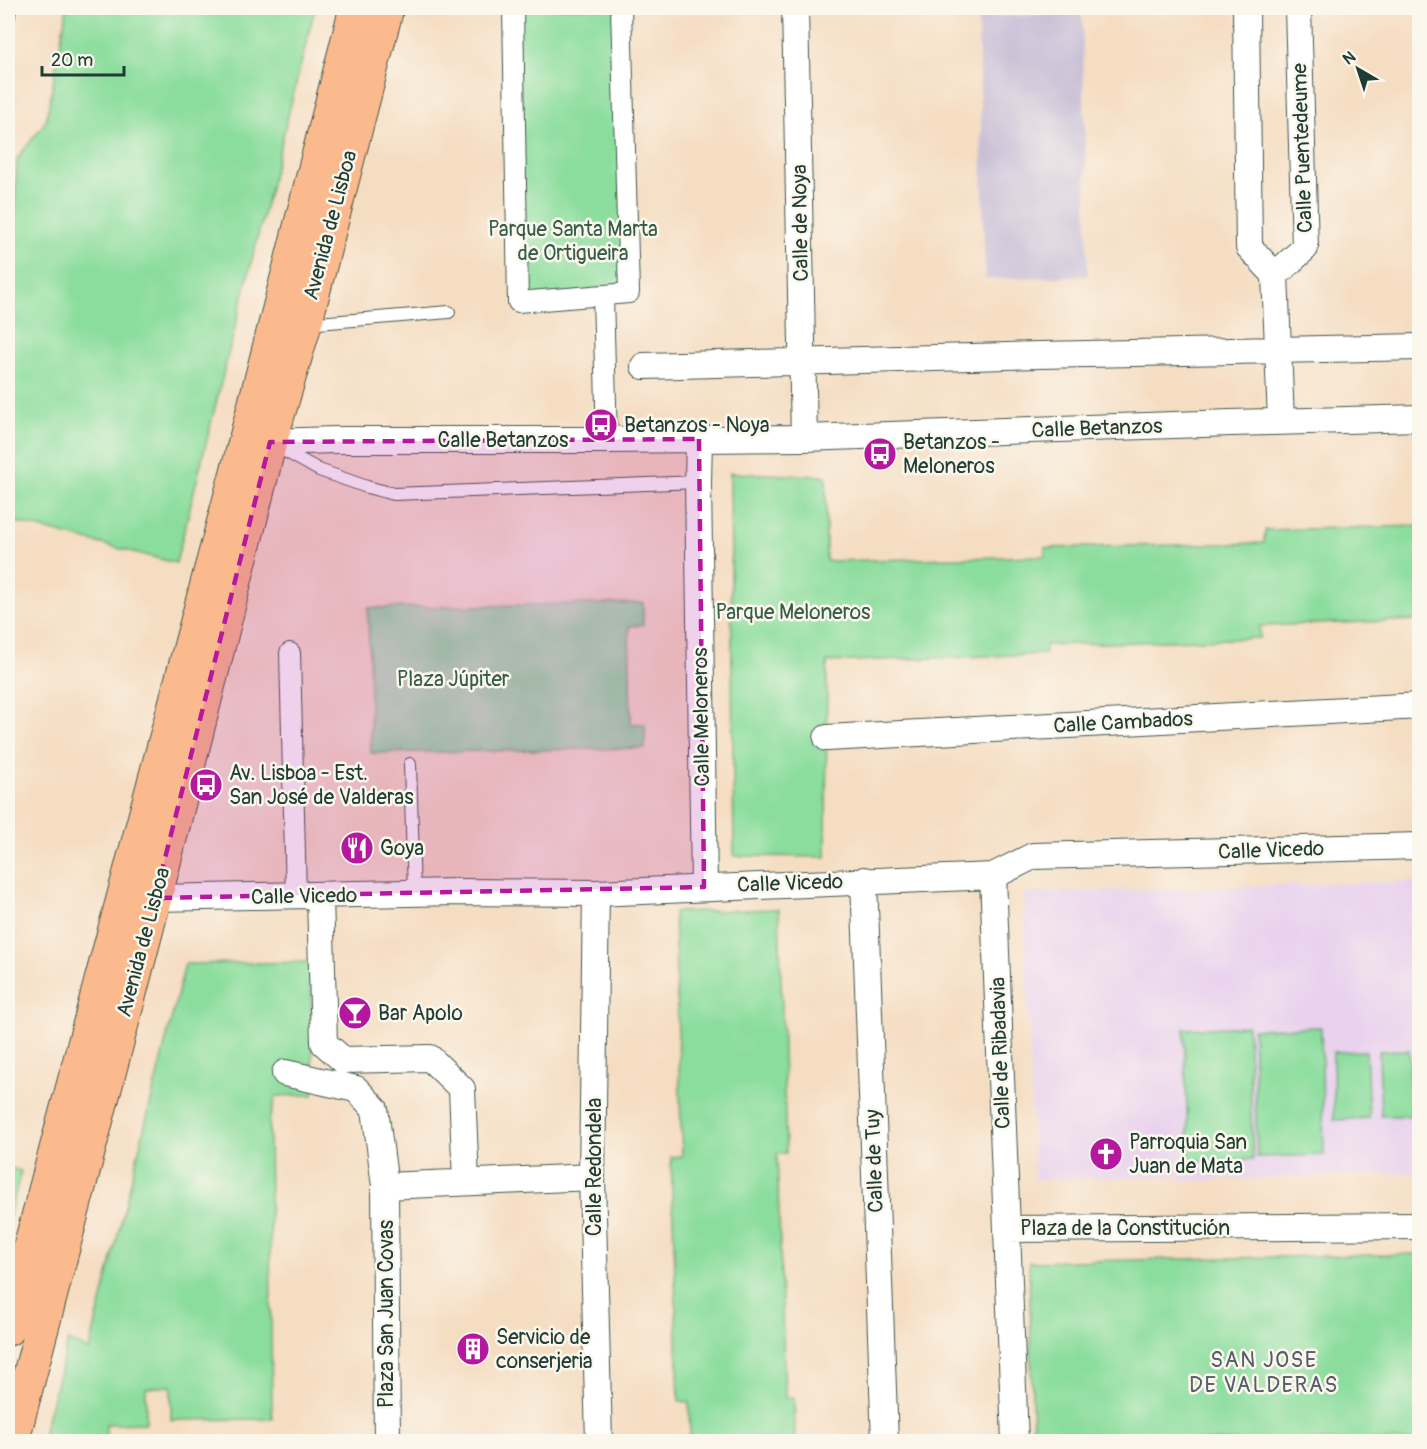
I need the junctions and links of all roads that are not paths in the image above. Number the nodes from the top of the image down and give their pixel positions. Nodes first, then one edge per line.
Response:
1 (356, 8) edge
2 (387, 8) edge
3 (513, 8) edge
4 (621, 8) edge
5 (795, 8) edge
6 (1246, 8) edge
7 (1298, 8) edge
8 (1275, 275) junction
9 (603, 296) junction
10 (450, 312) dead end
11 (305, 324) junction
12 (1419, 347) edge
13 (1277, 349) junction
14 (803, 361) junction
15 (644, 366) dead end
16 (1419, 418) edge
17 (1281, 421) junction
18 (804, 438) junction
19 (699, 439) junction
20 (258, 440) junction
21 (607, 440) junction
22 (698, 482) junction
23 (290, 653) dead end
24 (1419, 706) edge
25 (827, 738) dead end
26 (410, 764) dead end
27 (1419, 846) edge
28 (993, 876) junction
29 (864, 880) junction
30 (704, 887) junction
31 (596, 892) junction
32 (414, 894) junction
33 (308, 895) junction
34 (155, 898) junction
35 (285, 1073) dead end
36 (592, 1177) junction
37 (466, 1182) junction
38 (385, 1186) junction
39 (1419, 1226) edge
40 (1007, 1229) junction
41 (8, 1329) edge
42 (12, 1442) edge
43 (387, 1442) edge
44 (599, 1442) edge
45 (885, 1442) edge
46 (1015, 1442) edge

1 - 20 main road, Avenida de Lisboa
2 - 11 main road, Avenida de Lisboa
3 - 9 street
4 - 9 street
5 - 14 street, Calle de Noya
6 - 8 street
7 - 8 street, Calle Puentedeume
8 - 13 street
9 - 21 street
10 - 11 lane
11 - 20 main road, Avenida de Lisboa
12 - 13 street
13 - 14 street
13 - 17 street
14 - 15 street
14 - 18 street, Calle de Noya
16 - 17 street, Calle Betanzos
17 - 18 street, Calle Betanzos
18 - 19 street, Calle Betanzos
19 - 21 street, Calle Betanzos
19 - 22 street, Calle Meloneros
20 - 21 street, Calle Betanzos
20 - 22 lane
20 - 34 main road, Avenida de Lisboa
20 - 41 main road, Avenida de Lisboa
22 - 30 street, Calle Meloneros
23 - 33 street
24 - 25 street, Calle Cambados
26 - 32 lane
27 - 28 street, Calle Vicedo
28 - 29 street, Calle Vicedo
28 - 40 street, Calle de Ribadavia
29 - 30 street, Calle Vicedo
29 - 45 street, Calle de Tuy
30 - 31 street, Calle Vicedo
31 - 32 street, Calle Vicedo
31 - 36 street, Calle Redondela
32 - 33 street, Calle Vicedo
33 - 34 street, Calle Vicedo
33 - 37 street
34 - 42 main road, Avenida de Lisboa
35 - 38 street, Plaza San Juan Covas
36 - 37 street
36 - 44 street, Calle Redondela
37 - 38 street
38 - 43 street, Plaza San Juan Covas
39 - 40 street, Plaza de la Constitución
40 - 46 street, Plaza de la Constitución

